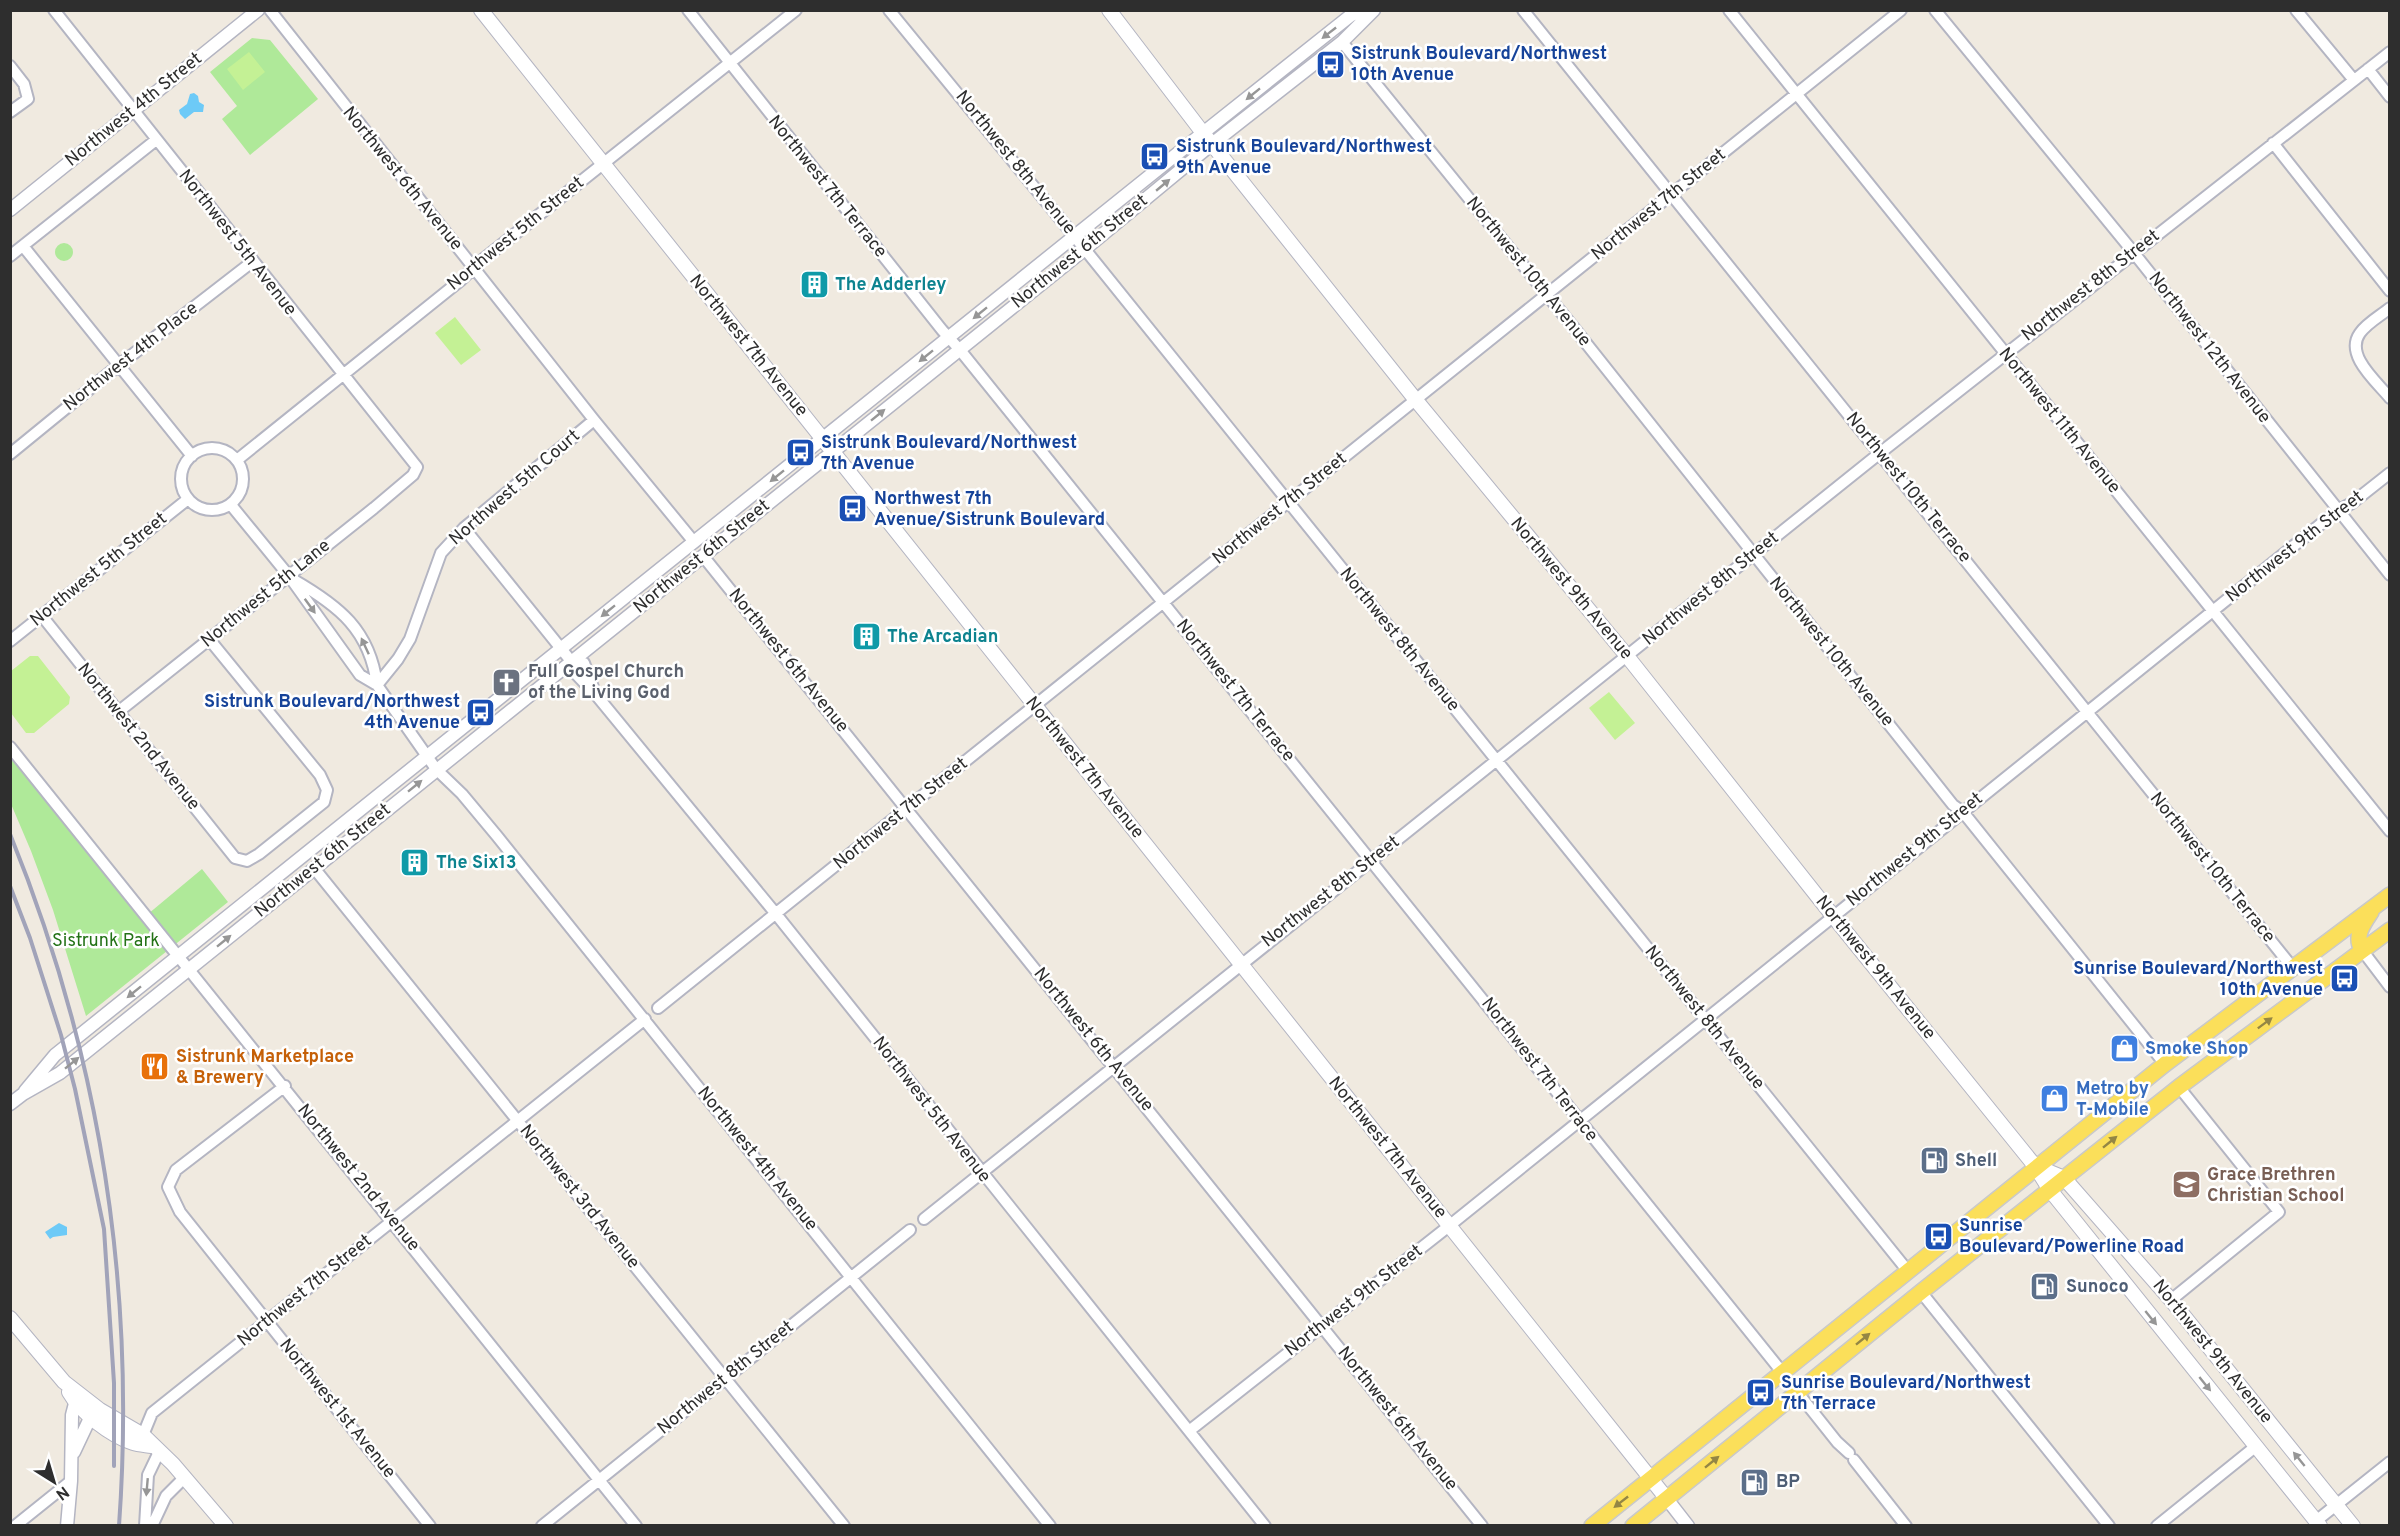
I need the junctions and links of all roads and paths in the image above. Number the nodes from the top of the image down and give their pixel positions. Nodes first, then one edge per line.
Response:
1 (54, 10) edge
2 (258, 10) edge
3 (270, 10) edge
4 (481, 10) edge
5 (688, 10) edge
6 (796, 10) edge
7 (889, 10) edge
8 (1109, 10) edge
9 (1374, 10) edge
10 (1523, 10) edge
11 (1729, 10) edge
12 (1901, 10) edge
13 (1935, 10) edge
14 (2296, 10) edge
15 (1352, 12) edge
16 (1342, 42) junction
17 (2390, 52) edge
18 (729, 64) junction
19 (10, 66) edge
20 (2368, 69) junction
21 (2353, 79) junction
22 (1797, 94) junction
23 (2390, 97) edge
24 (133, 111) junction
25 (10, 112) edge
26 (1207, 139) junction
27 (156, 140) junction
28 (2273, 143) junction
29 (602, 163) junction
30 (1671, 195) junction
31 (10, 210) edge
32 (1075, 237) junction
33 (22, 246) junction
34 (1085, 249) junction
35 (2134, 253) junction
36 (10, 256) edge
37 (252, 262) junction
38 (473, 267) junction
39 (2390, 291) edge
40 (1547, 295) junction
41 (2390, 308) edge
42 (948, 338) junction
43 (960, 350) junction
44 (2005, 354) junction
45 (118, 365) junction
46 (342, 376) junction
47 (2390, 398) edge
48 (1415, 399) junction
49 (594, 420) junction
50 (822, 439) junction
51 (832, 452) junction
52 (1880, 453) junction
53 (10, 454) edge
54 (192, 456) junction
55 (237, 460) junction
56 (2390, 472) edge
57 (413, 475) joint
58 (188, 499) junction
59 (1289, 503) junction
60 (231, 505) junction
61 (2337, 511) junction
62 (464, 528) junction
63 (694, 542) junction
64 (1754, 555) junction
65 (703, 556) junction
66 (2390, 575) edge
67 (289, 576) junction
68 (1164, 602) junction
69 (2211, 612) junction
70 (42, 616) junction
71 (11, 639) edge
72 (209, 639) junction
73 (561, 649) junction
74 (1627, 656) junction
75 (571, 661) junction
76 (377, 685) junction
77 (1035, 706) junction
78 (118, 711) junction
79 (2088, 712) junction
80 (10, 747) edge
81 (428, 757) junction
82 (450, 758) junction
83 (1496, 761) junction
84 (436, 769) junction
85 (462, 794) junction
86 (908, 809) junction
87 (1963, 812) junction
88 (2390, 831) edge
89 (1372, 859) junction
90 (314, 868) junction
91 (2390, 895) edge
92 (2374, 906) junction
93 (776, 914) junction
94 (1833, 916) junction
95 (2390, 930) edge
96 (2362, 950) junction
97 (180, 956) junction
98 (1240, 964) junction
99 (190, 968) junction
100 (2292, 968) junction
101 (2390, 987) edge
102 (658, 1008) dead end
103 (645, 1019) junction
104 (1704, 1019) junction
105 (2165, 1064) junction
106 (1113, 1066) junction
107 (285, 1086) junction
108 (2179, 1087) junction
109 (23, 1094) junction
110 (10, 1104) edge
111 (517, 1120) junction
112 (1579, 1120) junction
113 (2036, 1166) junction
114 (981, 1173) junction
115 (2064, 1178) junction
116 (2050, 1190) junction
117 (924, 1219) dead end
118 (393, 1221) junction
119 (1449, 1226) junction
120 (910, 1230) dead end
121 (1907, 1270) junction
122 (852, 1277) junction
123 (1921, 1292) junction
124 (2171, 1300) junction
125 (10, 1318) edge
126 (267, 1322) junction
127 (1322, 1326) junction
128 (1782, 1372) junction
129 (726, 1378) junction
130 (1798, 1393) junction
131 (76, 1398) junction
132 (91, 1416) junction
133 (1189, 1431) junction
134 (143, 1435) junction
135 (2255, 1446) junction
136 (156, 1449) junction
137 (71, 1459) junction
138 (2390, 1462) edge
139 (185, 1477) junction
140 (599, 1479) junction
141 (1651, 1479) junction
142 (71, 1481) junction
143 (1667, 1499) junction
144 (2336, 1504) junction
145 (2318, 1523) edge
146 (15, 1526) edge
147 (67, 1526) edge
148 (145, 1526) edge
149 (152, 1526) edge
150 (226, 1526) edge
151 (430, 1526) edge
152 (542, 1526) edge
153 (636, 1526) edge
154 (844, 1526) edge
155 (1050, 1526) edge
156 (1265, 1526) edge
157 (1482, 1526) edge
158 (1592, 1526) edge
159 (1633, 1526) edge
160 (1688, 1526) edge
161 (1906, 1526) edge
162 (2109, 1526) edge
163 (2157, 1526) edge
164 (2353, 1526) edge

1 - 24 street, Northwest 5th Avenue
2 - 24 street, Northwest 4th Street
3 - 38 street, Northwest 6th Avenue
4 - 29 main road, Northwest 7th Avenue
5 - 18 street, Northwest 7th Terrace
6 - 18 street, Northwest 5th Street
7 - 32 street, Northwest 8th Avenue
8 - 26 main road, Northwest 9th Avenue
9 - 16 street, Northwest 6th Street
10 - 30 street, Northwest 10th Terrace
11 - 22 street, Northwest 11th Avenue
12 - 22 street, Northwest 7th Street
13 - 35 street, Northwest 12th Avenue
14 - 21 street
15 -> 26 street, Northwest 6th Street
16 - 26 street, Northwest 6th Street
16 - 40 street, Northwest 10th Avenue
17 - 20 street, Northwest 8th Street
18 - 29 street, Northwest 5th Street
18 - 42 street, Northwest 7th Terrace
19 - 25 street
20 - 21 street, Northwest 8th Street
20 - 23 street
21 - 28 street, Northwest 8th Street
22 - 30 street, Northwest 7th Street
22 - 44 street, Northwest 11th Avenue
24 - 27 street, Northwest 5th Avenue
24 - 31 street, Northwest 4th Street
26 - 32 street, Northwest 6th Street
34 -> 26 street, Northwest 6th Street
26 - 48 main road, Northwest 9th Avenue
27 - 33 street
27 - 37 street, Northwest 5th Avenue
28 - 35 street, Northwest 8th Street
28 - 39 street
29 - 38 street, Northwest 5th Street
29 - 50 main road, Northwest 7th Avenue
30 - 40 street, Northwest 7th Street
30 - 52 street, Northwest 10th Terrace
32 - 34 street, Northwest 8th Avenue
32 -> 42 street, Northwest 6th Street
33 - 36 street
33 - 45 street
34 - 43 street, Northwest 6th Street
34 - 59 street, Northwest 8th Avenue
35 - 44 street, Northwest 8th Street
35 - 61 street, Northwest 12th Avenue
37 - 45 street, Northwest 4th Place
37 - 46 street, Northwest 5th Avenue
38 - 46 street, Northwest 5th Street
38 - 49 street, Northwest 6th Avenue
40 - 48 street, Northwest 7th Street
40 - 64 street, Northwest 10th Avenue
41 - 47 street
42 - 43 street, Northwest 7th Terrace
42 -> 50 street, Northwest 6th Street
51 -> 43 street, Northwest 6th Street
43 - 68 street, Northwest 7th Terrace
44 - 52 street, Northwest 8th Street
44 - 69 street, Northwest 11th Avenue
45 - 53 street, Northwest 4th Place
45 - 54 street
46 - 55 street, Northwest 5th Street
46 - 57 street, Northwest 5th Avenue
48 - 59 street, Northwest 7th Street
48 - 74 main road, Northwest 9th Avenue
49 - 62 street, Northwest 5th Court
49 - 63 street, Northwest 6th Avenue
50 - 51 main road, Northwest 7th Avenue
50 -> 63 street, Northwest 6th Street
51 - 65 street, Northwest 6th Street
51 - 77 main road, Northwest 7th Avenue
52 - 64 street, Northwest 8th Street
52 - 79 street, Northwest 10th Terrace
54 - 55 street
54 - 58 street
55 - 60 street
56 - 61 street, Northwest 9th Street
57 - 67 street, Northwest 5th Lane
58 - 60 street
58 - 70 street, Northwest 5th Street
59 - 68 street, Northwest 7th Street
59 - 83 street, Northwest 8th Avenue
60 - 67 street, Northwest 4th Avenue
61 - 66 street, Northwest 12th Avenue
61 - 69 street, Northwest 9th Street
62 - 73 street, Northwest 5th Avenue
62 - 76 street, Northwest 5th Court
63 -> 73 street, Northwest 6th Street
64 - 74 street, Northwest 8th Street
64 - 87 street, Northwest 10th Avenue
65 - 75 street, Northwest 6th Street
65 - 86 street, Northwest 6th Avenue
67 - 72 street, Northwest 5th Lane
67 -> 76 street, Northwest 4th Avenue
76 -> 67 street, Northwest 4th Avenue
68 - 77 street, Northwest 7th Street
68 - 89 street, Northwest 7th Terrace
69 - 79 street, Northwest 9th Street
69 - 88 street, Northwest 11th Avenue
70 - 71 street, Northwest 5th Street
70 - 78 street, Northwest 2nd Avenue
72 - 78 street, Northwest 5th Lane
72 - 78 street, Northwest 2nd Avenue
73 - 75 street, Northwest 5th Avenue
73 - 81 street, Northwest 6th Street
74 - 83 street, Northwest 8th Street
74 - 94 main road, Northwest 9th Avenue
75 - 82 street, Northwest 6th Street
75 - 93 street, Northwest 5th Avenue
76 - 81 street, Northwest 4th Avenue
77 - 86 street, Northwest 7th Street
77 - 98 main road, Northwest 7th Avenue
79 - 87 street, Northwest 9th Street
79 - 100 street, Northwest 10th Terrace
80 - 97 street, Northwest 2nd Avenue
81 - 84 street, Northwest 4th Avenue
81 - 97 street, Northwest 6th Street
82 - 84 street, Northwest 6th Street
82 - 85 street, Northwest 4th Avenue
83 - 89 street, Northwest 8th Street
83 - 104 street, Northwest 8th Avenue
84 - 85 street, Northwest 4th Avenue
90 -> 84 street, Northwest 6th Street
85 - 103 street, Northwest 4th Avenue
86 - 93 street, Northwest 7th Street
86 - 106 street, Northwest 6th Avenue
87 - 94 street, Northwest 9th Street
87 - 105 street, Northwest 10th Avenue
89 - 98 street, Northwest 8th Street
89 - 112 street, Northwest 7th Terrace
99 -> 90 street, Northwest 6th Street
90 - 111 street, Northwest 3rd Avenue
91 - 92 main road
92 - 96 main road
92 - 100 main road
93 - 102 street, Northwest 7th Street
93 - 114 street, Northwest 5th Avenue
94 - 104 street, Northwest 9th Street
94 - 113 main road, Northwest 9th Avenue
95 - 96 main road
96 - 101 street
108 -> 96 main road
97 - 99 street, Northwest 2nd Avenue
97 -> 109 street, Northwest 6th Street
98 - 106 street, Northwest 8th Street
98 - 119 main road, Northwest 7th Avenue
99 - 107 street, Northwest 2nd Avenue
109 -> 99 street, Northwest 6th Street
100 - 105 main road
103 - 111 street, Northwest 7th Street
103 - 122 street, Northwest 4th Avenue
104 - 112 street, Northwest 9th Street
104 - 121 street, Northwest 8th Avenue
105 - 113 main road
106 - 114 street, Northwest 8th Street
106 - 127 street, Northwest 6th Avenue
107 - 118 street, Northwest 2nd Avenue
107 - 126 street, Northwest 1st Avenue
115 -> 108 main road
108 - 124 street
109 - 110 street, Northwest 6th Street
111 - 118 street, Northwest 7th Street
111 - 129 street, Northwest 3rd Avenue
112 - 119 street, Northwest 9th Street
112 - 128 street, Northwest 7th Terrace
113 - 115 main road, Northwest 9th Avenue
113 - 116 main road, Northwest 9th Avenue
113 - 121 main road
114 - 117 street, Northwest 8th Street
114 - 133 street, Northwest 5th Avenue
115 - 116 main road
115 - 124 main road, Northwest 9th Avenue
116 - 123 main road
116 -> 135 main road, Northwest 9th Avenue
118 - 126 street, Northwest 7th Street
118 - 140 street, Northwest 2nd Avenue
119 - 127 street, Northwest 9th Street
119 - 141 main road, Northwest 7th Avenue
120 - 122 street, Northwest 8th Street
121 - 128 main road
122 - 129 street, Northwest 8th Street
122 - 155 street, Northwest 4th Avenue
130 -> 123 main road
123 - 162 street
144 -> 124 main road, Northwest 9th Avenue
125 - 131 main road
126 - 134 street, Northwest 7th Street
126 - 151 street, Northwest 1st Avenue
127 - 133 street, Northwest 9th Street
127 - 157 street, Northwest 6th Avenue
128 - 141 main road
129 - 140 street, Northwest 8th Street
129 - 154 street, Northwest 3rd Avenue
143 -> 130 main road
130 - 161 street
131 - 132 main road
131 - 134 main road
131 - 137 street
132 - 136 main road
132 - 137 street
133 - 156 street, Northwest 5th Avenue
134 - 136 main road
135 - 145 main road, Northwest 9th Avenue
135 - 163 street
136 - 139 main road
136 -> 148 street
137 - 142 street
138 - 144 street
139 - 149 street
139 - 150 main road
140 - 152 street, Northwest 8th Street
140 - 153 street, Northwest 2nd Avenue
141 - 143 main road, Northwest 7th Avenue
141 -> 158 main road
142 - 146 street
142 - 147 street
143 - 159 main road
143 - 160 street, Northwest 7th Avenue
144 - 145 street
144 - 164 main road, Northwest 9th Avenue

